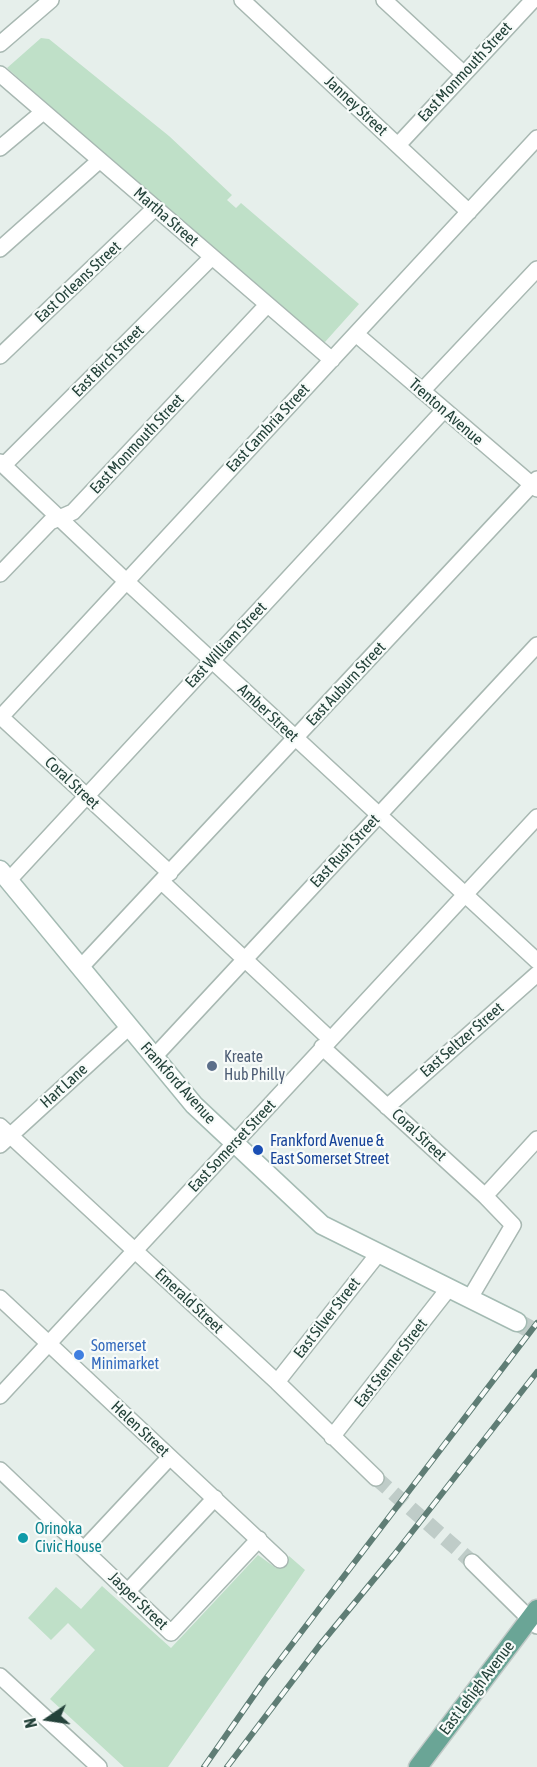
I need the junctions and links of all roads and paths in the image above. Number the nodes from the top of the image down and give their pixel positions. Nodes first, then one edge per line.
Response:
1 (51, 0) edge
2 (242, 0) edge
3 (384, 0) edge
4 (535, 1) edge
5 (0, 44) edge
6 (0, 74) edge
7 (464, 74) junction
8 (43, 112) junction
9 (537, 138) edge
10 (398, 145) junction
11 (0, 148) edge
12 (100, 160) junction
13 (155, 208) junction
14 (469, 212) junction
15 (0, 249) edge
16 (212, 257) junction
17 (537, 269) edge
18 (267, 305) junction
19 (356, 334) junction
20 (0, 356) edge
21 (332, 360) junction
22 (422, 391) junction
23 (444, 410) junction
24 (2, 463) edge
25 (535, 484) edge
26 (58, 518) junction
27 (0, 574) edge
28 (127, 582) junction
29 (537, 645) edge
30 (212, 661) junction
31 (1, 718) edge
32 (296, 739) junction
33 (86, 796) junction
34 (378, 814) junction
35 (537, 817) edge
36 (4, 875) edge
37 (166, 878) junction
38 (464, 895) junction
39 (244, 960) junction
40 (537, 962) edge
41 (81, 967) junction
42 (537, 974) edge
43 (129, 1027) junction
44 (326, 1043) junction
45 (154, 1057) junction
46 (387, 1107) junction
47 (3, 1136) edge
48 (537, 1139) edge
49 (234, 1143) junction
50 (485, 1196) junction
51 (134, 1252) junction
52 (378, 1254) junction
53 (449, 1288) junction
54 (0, 1298) edge
55 (470, 1298) junction
56 (517, 1322) tunnel mouth
57 (48, 1343) junction
58 (277, 1382) junction
59 (0, 1396) edge
60 (332, 1437) junction
61 (170, 1457) junction
62 (0, 1470) edge
63 (376, 1478) tunnel mouth
64 (215, 1498) junction
65 (259, 1539) junction
66 (84, 1550) junction
67 (280, 1560) dead end
68 (472, 1563) tunnel mouth
69 (128, 1591) junction
70 (534, 1618) edge
71 (0, 1676) edge
72 (99, 1767) edge
73 (418, 1767) edge

1 - 5 street
2 - 10 street, Janney Street
3 - 7 street
4 - 7 street, East Monmouth Street
6 - 8 street, Martha Street
7 - 10 street, East Monmouth Street
8 - 11 street
8 - 12 street, Martha Street
9 - 14 street, East Cambria Street
10 - 14 street, Janney Street
12 - 13 street, Martha Street
12 - 15 street
13 - 16 street, Martha Street
13 - 20 street, East Orleans Street
14 - 19 street, East Cambria Street
16 - 18 street, Martha Street
16 - 24 street, East Birch Street
17 - 22 street
18 - 21 street, Martha Street
18 - 26 street, East Monmouth Street
19 - 21 street, East Cambria Street
19 - 22 street, Trenton Avenue
21 - 28 street, East Cambria Street
22 - 23 street, Trenton Avenue
23 - 25 street, Trenton Avenue
23 - 30 street, East William Street
24 - 26 street, Amber Street
25 - 32 street, East Auburn Street
26 - 27 street, East Monmouth Street
26 - 28 street, Amber Street
28 - 30 street, Amber Street
28 - 31 street, East Cambria Street
29 - 34 street, East Rush Street
30 - 32 street, Amber Street
30 - 33 street, East William Street
31 - 33 street, Coral Street
32 - 34 street, Amber Street
32 - 37 street, East Auburn Street
33 - 36 street, East William Street
33 - 37 street, Coral Street
34 - 38 street, Amber Street
34 - 39 street, East Rush Street
35 - 38 street, East Somerset Street
36 - 41 main road, Frankford Avenue
37 - 39 street, Coral Street
37 - 41 street, East Auburn Street
38 - 40 street, Amber Street
38 - 44 street, East Somerset Street
39 - 44 street, Coral Street
39 - 45 street, East Rush Street
41 - 43 main road, Frankford Avenue
42 - 46 street, East Seltzer Street
43 - 45 main road, Frankford Avenue
43 - 47 street, Hart Lane
44 - 46 street, Coral Street
44 - 49 street, East Somerset Street
45 - 49 main road, Frankford Avenue
46 - 50 street, Coral Street
47 - 51 street, Emerald Street
48 - 50 street
49 - 51 street, East Somerset Street
49 - 52 main road, Frankford Avenue
50 - 55 street, Coral Street
51 - 57 street, East Somerset Street
51 - 58 street, Emerald Street
52 - 53 main road, Frankford Avenue
52 - 58 street, East Silver Street
53 - 55 main road, Frankford Avenue
53 - 60 street, East Sterner Street
54 - 57 street, Helen Street
55 - 56 main road, Frankford Avenue
57 - 59 street, East Somerset Street
57 - 61 street, Helen Street
58 - 60 street, Emerald Street
60 - 63 street, Emerald Street
61 - 64 street, Helen Street
61 - 66 street
62 - 66 street, Jasper Street
64 - 65 street, Helen Street
64 - 69 street
65 - 67 street, Helen Street
65 - 69 street, Jasper Street
66 - 69 street, Jasper Street
68 - 70 street
70 - 73 main road, East Lehigh Avenue
71 - 72 street

